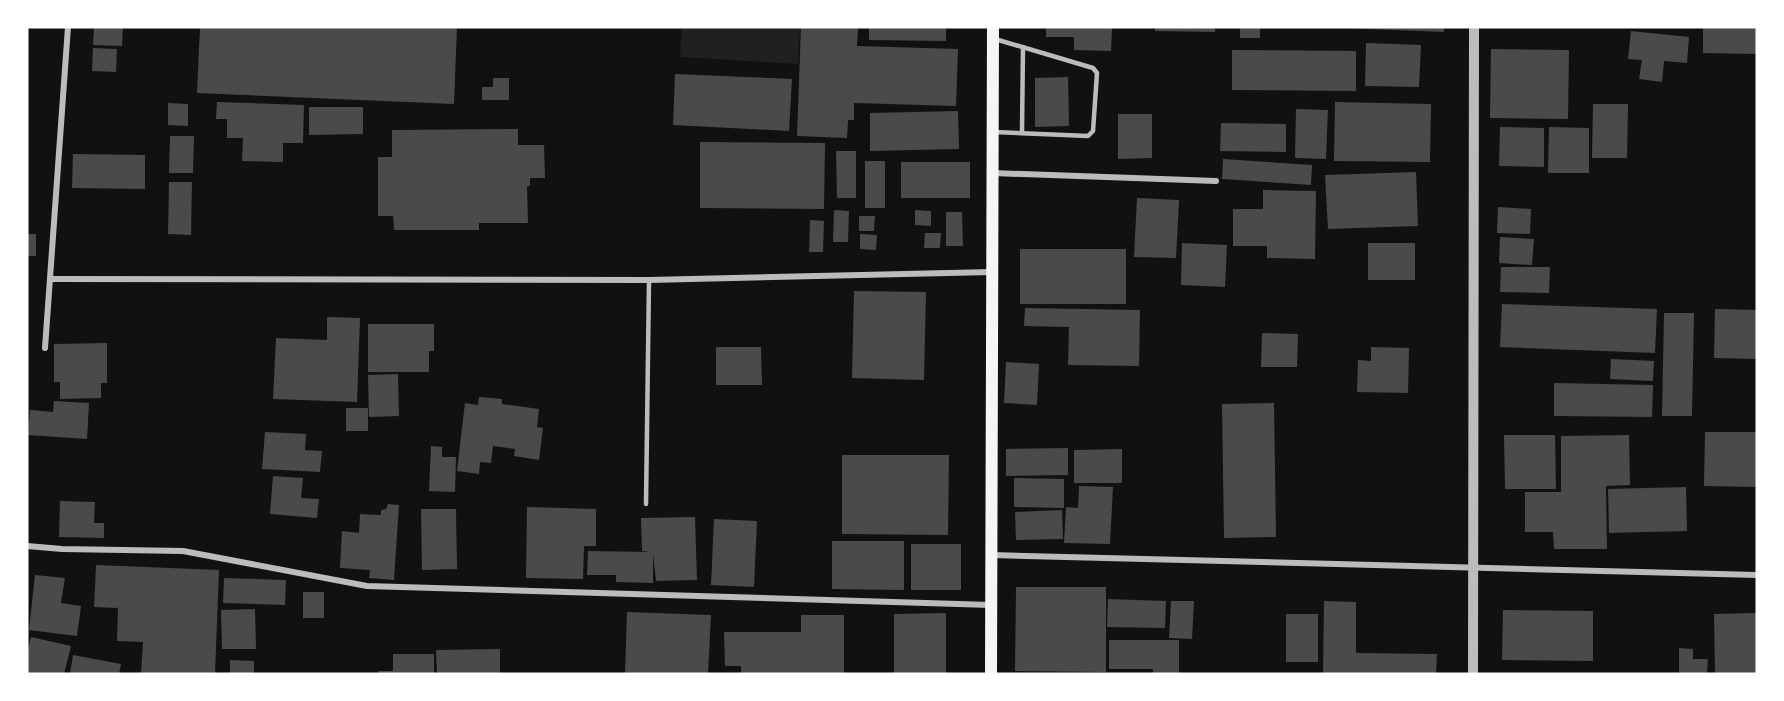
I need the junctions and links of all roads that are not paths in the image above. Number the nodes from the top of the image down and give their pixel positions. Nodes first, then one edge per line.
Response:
1 (68, 27) edge
2 (1474, 27) edge
3 (993, 32) edge
4 (1023, 48) junction
5 (1022, 131) junction
6 (992, 132) junction
7 (992, 173) junction
8 (1216, 181) dead end
9 (992, 272) junction
10 (51, 279) junction
11 (649, 280) junction
12 (45, 348) dead end
13 (646, 504) dead end
14 (27, 546) edge
15 (992, 555) junction
16 (1473, 570) junction
17 (1757, 575) edge
18 (991, 605) junction
19 (991, 674) edge
20 (1473, 674) edge

1 - 10 street
2 - 16 street
3 - 4 lane
3 - 6 main road
4 - 5 lane
4 - 5 lane
5 - 6 lane
6 - 7 main road
7 - 8 street
7 - 9 main road
9 - 11 street
9 - 15 main road
10 - 11 street
10 - 12 street
11 - 13 lane
14 - 18 street
15 - 16 street
15 - 18 main road
16 - 17 street
16 - 20 street
18 - 19 main road

